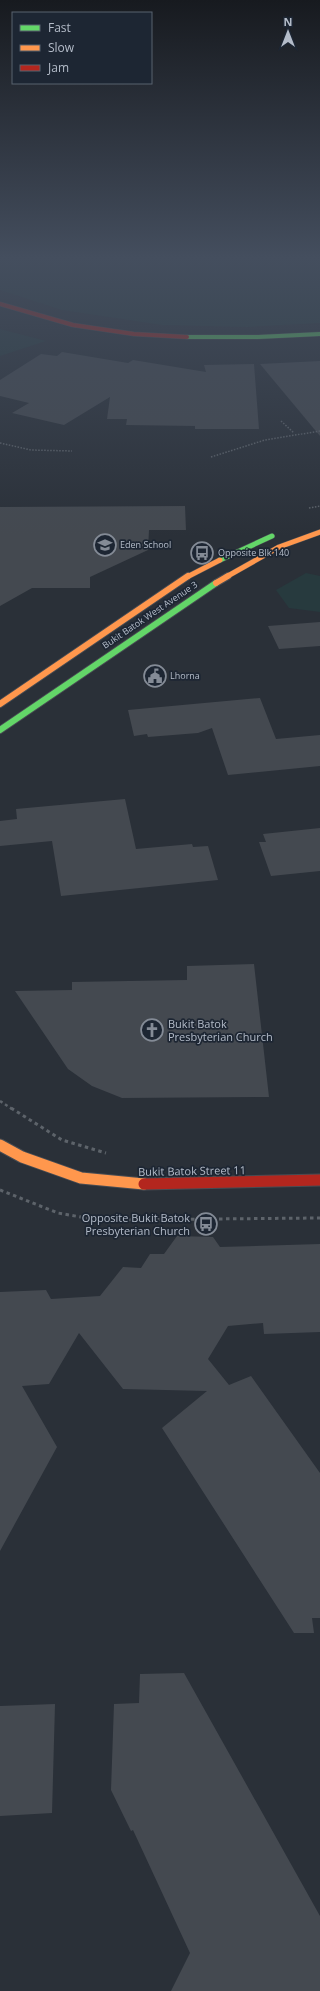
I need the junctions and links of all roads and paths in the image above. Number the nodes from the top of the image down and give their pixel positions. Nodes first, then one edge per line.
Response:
1 (281, 421) dead end
2 (320, 430) edge
3 (294, 433) junction
4 (0, 443) edge
5 (72, 451) dead end
6 (211, 457) dead end
7 (320, 506) edge
8 (309, 508) dead end
9 (320, 532) edge
10 (279, 533) dead end
11 (0, 704) edge
12 (0, 730) edge
13 (0, 1101) edge
14 (0, 1145) edge
15 (113, 1154) dead end
16 (320, 1180) edge
17 (0, 1190) edge
18 (320, 1218) edge

1 - 3 path
2 - 3 path
3 - 6 path
4 - 5 path
7 - 8 path
9 - 12 main road, Bukit Batok West Avenue 3
10 - 11 main road, Bukit Batok West Avenue 3
13 - 15 path
14 - 16 main road, Bukit Batok Street 11
17 - 18 path

